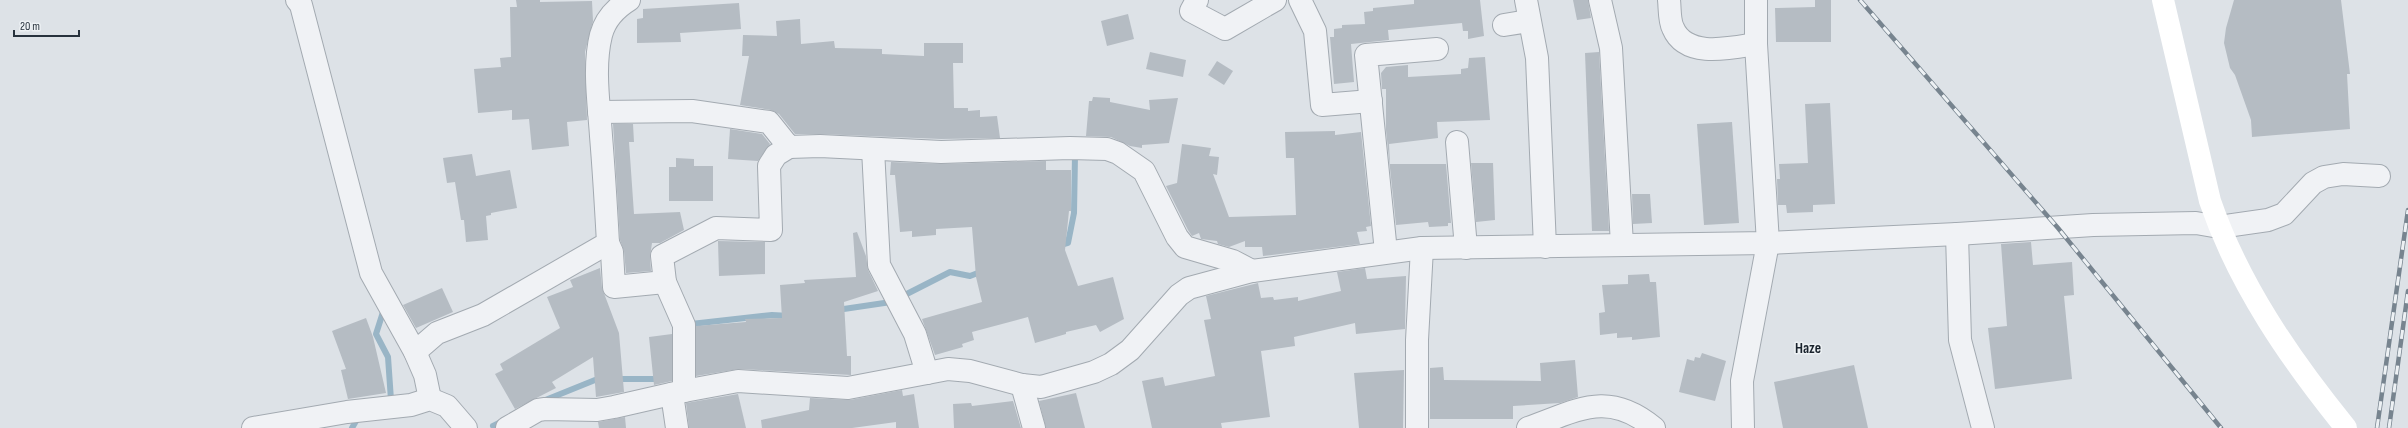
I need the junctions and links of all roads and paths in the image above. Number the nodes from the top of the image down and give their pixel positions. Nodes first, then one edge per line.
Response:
1 (297, 0) edge
2 (629, 0) edge
3 (1197, 0) edge
4 (1274, 0) edge
5 (1300, 0) edge
6 (1600, 0) edge
7 (1669, 0) edge
8 (1756, 0) edge
9 (2164, 0) edge
10 (1528, 10) edge
11 (1504, 25) dead end
12 (1756, 44) junction
13 (1437, 49) dead end
14 (1371, 102) junction
15 (599, 112) junction
16 (1457, 142) dead end
17 (789, 147) junction
18 (873, 149) junction
19 (2379, 176) dead end
20 (2219, 227) junction
21 (1957, 234) junction
22 (608, 243) junction
23 (1768, 243) junction
24 (1622, 245) junction
25 (1545, 247) junction
26 (1422, 248) junction
27 (1466, 248) junction
28 (1386, 252) junction
29 (1252, 271) junction
30 (665, 282) junction
31 (415, 352) junction
32 (927, 373) junction
33 (1022, 385) junction
34 (678, 392) junction
35 (430, 399) junction
36 (1642, 425) edge
37 (253, 428) edge
38 (466, 428) edge
39 (507, 428) edge
40 (677, 428) edge
41 (1034, 428) edge
42 (1417, 428) edge
43 (1528, 428) edge
44 (1743, 428) edge
45 (1983, 428) edge
46 (2346, 428) edge

1 - 31 street
2 - 15 street
3 - 4 street
5 - 14 street
6 - 24 street
7 - 12 street
8 - 12 street
9 - 20 street
10 - 11 street
10 - 25 street
12 - 23 street
13 - 14 street
14 - 28 street
15 - 17 street
15 - 22 street
16 - 27 street
17 - 18 street
17 - 30 street
18 - 29 street
18 - 32 street
19 - 20 street
20 - 21 street
20 - 46 street
21 - 23 street
21 - 45 street
22 - 30 street
22 - 31 street
23 - 24 street
23 - 44 street
24 - 25 street
25 - 27 street
26 - 27 street
26 - 28 street
26 - 42 street
28 - 29 street
29 - 33 street
30 - 34 street
31 - 35 street
32 - 33 street
32 - 34 street
33 - 41 street
34 - 39 street
34 - 40 street
35 - 37 street
35 - 38 street
36 - 43 street

